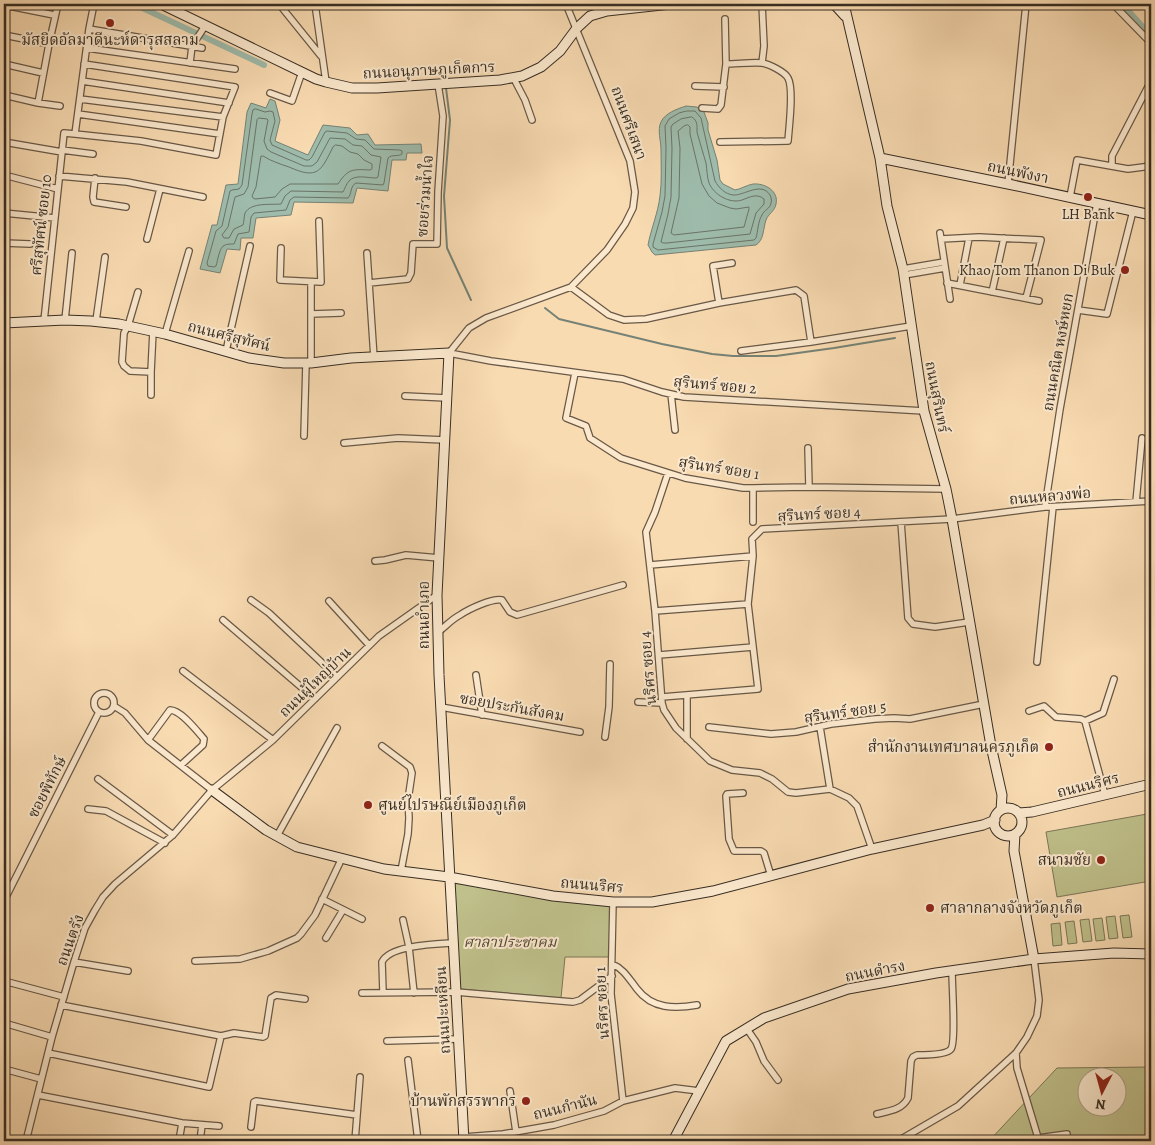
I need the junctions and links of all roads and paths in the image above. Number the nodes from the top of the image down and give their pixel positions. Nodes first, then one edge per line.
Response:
1 (58, 4) edge
2 (94, 4) edge
3 (161, 4) edge
4 (279, 4) edge
5 (315, 4) edge
6 (566, 4) edge
7 (671, 4) edge
8 (762, 4) edge
9 (834, 4) edge
10 (844, 4) edge
11 (850, 4) edge
12 (1026, 4) edge
13 (1113, 4) edge
14 (4, 5) edge
15 (54, 16) junction
16 (847, 18) junction
17 (725, 19) dead end
18 (205, 26) junction
19 (577, 28) junction
20 (89, 29) junction
21 (4, 35) edge
22 (49, 44) junction
23 (1151, 44) edge
24 (192, 46) junction
25 (86, 48) junction
26 (202, 48) dead end
27 (322, 58) junction
28 (190, 62) junction
29 (762, 63) junction
30 (4, 64) edge
31 (84, 64) junction
32 (726, 64) junction
33 (235, 69) dead end
34 (302, 72) junction
35 (43, 73) junction
36 (513, 77) junction
37 (82, 81) junction
38 (1151, 81) edge
39 (326, 82) junction
40 (438, 84) junction
41 (695, 86) dead end
42 (724, 87) junction
43 (270, 93) dead end
44 (4, 95) edge
45 (80, 99) junction
46 (38, 103) junction
47 (229, 103) junction
48 (60, 106) dead end
49 (702, 108) dead end
50 (78, 114) junction
51 (223, 118) junction
52 (532, 120) dead end
53 (75, 134) junction
54 (220, 134) junction
55 (4, 142) edge
56 (720, 142) dead end
57 (62, 151) junction
58 (93, 154) dead end
59 (880, 158) junction
60 (1112, 166) junction
61 (1151, 166) edge
62 (4, 174) edge
63 (59, 176) junction
64 (95, 178) junction
65 (1008, 184) junction
66 (58, 189) junction
67 (160, 189) junction
68 (203, 197) dead end
69 (1070, 197) junction
70 (1098, 203) junction
71 (126, 207) dead end
72 (1133, 211) junction
73 (4, 213) edge
74 (1151, 215) edge
75 (55, 218) junction
76 (319, 221) dead end
77 (969, 238) junction
78 (1004, 238) junction
79 (147, 239) dead end
80 (4, 243) edge
81 (30, 244) dead end
82 (250, 246) dead end
83 (281, 248) dead end
84 (189, 251) dead end
85 (72, 252) dead end
86 (367, 253) dead end
87 (105, 258) dead end
88 (732, 262) dead end
89 (945, 265) junction
90 (904, 272) junction
91 (311, 282) junction
92 (369, 283) junction
93 (947, 283) junction
94 (960, 285) junction
95 (571, 287) junction
96 (138, 292) dead end
97 (992, 292) junction
98 (1026, 298) junction
99 (950, 299) dead end
100 (1039, 301) dead end
101 (718, 302) junction
102 (1078, 310) junction
103 (341, 313) dead end
104 (311, 314) junction
105 (65, 320) junction
106 (44, 321) junction
107 (96, 321) junction
108 (4, 323) edge
109 (128, 326) junction
110 (911, 326) junction
111 (153, 331) junction
112 (165, 334) junction
113 (811, 342) junction
114 (226, 351) junction
115 (741, 351) dead end
116 (449, 353) junction
117 (374, 358) junction
118 (308, 363) junction
119 (151, 372) junction
120 (575, 373) junction
121 (671, 394) junction
122 (151, 395) dead end
123 (405, 396) dead end
124 (447, 398) junction
125 (924, 411) junction
126 (674, 430) dead end
127 (304, 436) dead end
128 (1142, 438) dead end
129 (445, 440) junction
130 (344, 443) dead end
131 (808, 448) dead end
132 (668, 473) junction
133 (809, 487) junction
134 (753, 488) junction
135 (946, 490) junction
136 (1151, 500) edge
137 (1136, 502) junction
138 (1045, 507) junction
139 (1053, 507) junction
140 (952, 519) junction
141 (753, 522) dead end
142 (901, 522) junction
143 (753, 556) junction
144 (439, 558) junction
145 (375, 561) dead end
146 (650, 565) junction
147 (623, 585) dead end
148 (437, 595) junction
149 (251, 600) dead end
150 (329, 601) dead end
151 (748, 604) junction
152 (655, 611) junction
153 (223, 620) dead end
154 (969, 622) junction
155 (438, 632) junction
156 (370, 646) junction
157 (753, 647) junction
158 (658, 655) junction
159 (1037, 662) dead end
160 (610, 664) dead end
161 (183, 671) dead end
162 (476, 675) dead end
163 (337, 677) junction
164 (1114, 679) dead end
165 (687, 695) junction
166 (315, 699) junction
167 (662, 700) junction
168 (638, 702) dead end
169 (984, 704) junction
170 (114, 706) junction
171 (441, 707) junction
172 (1029, 711) dead end
173 (99, 712) junction
174 (482, 714) junction
175 (1085, 721) junction
176 (709, 727) dead end
177 (820, 727) junction
178 (337, 728) dead end
179 (580, 732) dead end
180 (605, 737) dead end
181 (687, 739) junction
182 (148, 740) junction
183 (273, 740) junction
184 (382, 746) dead end
185 (181, 765) junction
186 (98, 779) dead end
187 (1151, 784) edge
188 (830, 789) junction
189 (212, 790) junction
190 (743, 793) dead end
191 (1105, 795) junction
192 (88, 809) dead end
193 (1005, 809) junction
194 (1021, 817) junction
195 (995, 824) junction
196 (174, 835) junction
197 (1010, 835) junction
198 (277, 836) junction
199 (165, 843) junction
200 (872, 849) junction
201 (342, 858) junction
202 (401, 871) junction
203 (771, 876) junction
204 (450, 877) junction
205 (322, 899) junction
206 (4, 901) edge
207 (613, 902) junction
208 (343, 910) junction
209 (362, 920) dead end
210 (403, 920) dead end
211 (326, 938) dead end
212 (452, 943) junction
213 (409, 947) junction
214 (1151, 954) edge
215 (1034, 959) junction
216 (196, 961) dead end
217 (74, 962) junction
218 (612, 964) junction
219 (128, 971) dead end
220 (952, 971) junction
221 (612, 976) junction
222 (4, 981) edge
223 (382, 992) junction
224 (456, 992) junction
225 (362, 993) dead end
226 (414, 993) junction
227 (64, 998) junction
228 (304, 999) dead end
229 (62, 1004) junction
230 (697, 1005) dead end
231 (4, 1023) edge
232 (746, 1029) junction
233 (221, 1036) junction
234 (52, 1037) junction
235 (459, 1039) junction
236 (387, 1041) dead end
237 (48, 1053) junction
238 (1016, 1053) junction
239 (408, 1060) dead end
240 (4, 1069) edge
241 (360, 1077) dead end
242 (41, 1079) junction
243 (778, 1080) dead end
244 (510, 1091) dead end
245 (699, 1091) junction
246 (38, 1095) junction
247 (623, 1102) junction
248 (877, 1114) dead end
249 (357, 1115) junction
250 (182, 1122) junction
251 (202, 1125) junction
252 (219, 1126) dead end
253 (251, 1127) dead end
254 (516, 1132) junction
255 (1067, 1134) dead end
256 (464, 1139) edge
257 (1038, 1139) edge
258 (26, 1140) edge
259 (47, 1141) edge
260 (179, 1141) edge
261 (200, 1141) edge
262 (355, 1141) edge
263 (418, 1141) edge
264 (673, 1141) edge
265 (898, 1141) edge

1 - 15 street
2 - 20 street
3 - 18 street, ถนนอนุภาษภูเก็ตการ
4 - 27 street
5 - 27 street
6 - 19 street, ถนนศรีเสนา
7 - 19 street
8 - 29 street
9 - 16 street
10 - 16 street, ถนนสุรินทร์
11 - 16 street
12 - 65 street
13 - 23 street
14 - 15 street
15 - 22 street
16 - 59 street, ถนนสุรินทร์
17 - 32 street
18 - 24 street
18 - 34 street, ถนนอนุภาษภูเก็ตการ
19 - 36 street, ถนนอนุภาษภูเก็ตการ
19 - 95 street, ถนนศรีเสนา
20 - 24 street
20 - 25 street
21 - 22 street
22 - 35 street
24 - 26 street
24 - 28 street
25 - 28 street
25 - 31 street
27 - 39 street
28 - 33 street
29 - 32 street
29 - 56 street
30 - 35 street
31 - 37 street
31 - 47 street
32 - 42 street
34 - 39 street, ถนนอนุภาษภูเก็ตการ
34 - 43 street
35 - 46 street
36 - 40 street, ถนนอนุภาษภูเก็ตการ
36 - 52 street
37 - 45 street
37 - 47 street
38 - 60 street
39 - 40 street, ถนนอนุภาษภูเก็ตการ
40 - 92 street, ซอยร่วมน้ำใจ
41 - 42 street
42 - 49 street
44 - 46 street
45 - 50 street
45 - 51 street
46 - 48 street
47 - 51 street
50 - 53 street
50 - 54 street
51 - 54 street
53 - 54 street
53 - 57 street, ศรีสุทัศน์ ซอย 10
55 - 57 street
57 - 58 street
57 - 63 street, ศรีสุทัศน์ ซอย 10
59 - 65 street, ถนนพังงา
59 - 90 street, ถนนสุรินทร์
60 - 61 street
60 - 69 street
62 - 66 street
63 - 64 street
63 - 66 street, ศรีสุทัศน์ ซอย 10
64 - 67 street
64 - 71 street
65 - 69 street, ถนนพังงา
66 - 75 street, ศรีสุทัศน์ ซอย 10
67 - 68 street
67 - 79 street
69 - 70 street, ถนนพังงา
70 - 72 street, ถนนพังงา
70 - 102 street, ถนนคณิต หงษ์หยก
72 - 74 street, ถนนพังงา
72 - 102 street
73 - 75 street
75 - 106 street, ศรีสุทัศน์ ซอย 10
76 - 91 street
77 - 78 street
77 - 89 street
77 - 94 street
78 - 97 street
78 - 98 street
80 - 81 street
82 - 114 street
83 - 91 street
84 - 112 street
85 - 105 street
86 - 92 street
87 - 107 street
88 - 101 street
89 - 90 street
89 - 93 street
90 - 110 street, ถนนสุรินทร์
91 - 104 street
92 - 117 street
93 - 94 street
93 - 99 street
94 - 97 street
95 - 101 street
95 - 116 street, ถนนศรีเสนา
96 - 109 street
97 - 98 street
98 - 100 street
101 - 113 street
102 - 138 street, ถนนคณิต หงษ์หยก
103 - 104 street
104 - 118 street
105 - 106 street, ถนนศรีสุทัศน์
105 - 107 street, ถนนศรีสุทัศน์
106 - 108 street, ถนนศรีสุทัศน์
107 - 109 street, ถนนศรีสุทัศน์
109 - 111 street, ถนนศรีสุทัศน์
109 - 119 street
110 - 113 street
110 - 125 street, ถนนสุรินทร์
111 - 112 street, ถนนศรีสุทัศน์
111 - 119 street
112 - 114 street, ถนนศรีสุทัศน์
113 - 115 street
114 - 118 street, ถนนศรีสุทัศน์
116 - 117 street, ถนนศรีสุทัศน์
116 - 120 street, สุรินทร์ ซอย 2
116 - 124 street, ถนนอำเภอ
117 - 118 street, ถนนศรีสุทัศน์
118 - 127 street
119 - 122 street
120 - 121 street, สุรินทร์ ซอย 2
120 - 132 street, สุรินทร์ ซอย 1
121 - 125 street, สุรินทร์ ซอย 2
121 - 126 street
123 - 124 street
124 - 129 street, ถนนอำเภอ
125 - 135 street, ถนนสุรินทร์
128 - 137 street
129 - 130 street
129 - 144 street, ถนนอำเภอ
131 - 133 street
132 - 134 street, สุรินทร์ ซอย 1
132 - 146 street, นริศร ซอย 4
133 - 134 street, สุรินทร์ ซอย 1
133 - 135 street, สุรินทร์ ซอย 1
134 - 141 street
135 - 140 street, ถนนสุรินทร์
136 - 137 street, ถนนหลวงพ่อ
137 - 139 street, ถนนหลวงพ่อ
138 - 139 street, ถนนหลวงพ่อ
138 - 140 street, ถนนหลวงพ่อ
139 - 159 street
140 - 142 street, สุรินทร์ ซอย 4
140 - 154 street, ถนนสุรินทร์
142 - 143 street, สุรินทร์ ซอย 4
142 - 154 street
143 - 146 street
143 - 151 street, สุรินทร์ ซอย 4
144 - 145 street
144 - 148 street, ถนนอำเภอ
146 - 152 street, นริศร ซอย 4
147 - 155 street
148 - 155 street, ถนนอำเภอ
148 - 156 street, ถนนผู้ใหญ่บ้าน
149 - 163 street
150 - 156 street
151 - 152 street
151 - 157 street, สุรินทร์ ซอย 4
152 - 158 street, นริศร ซอย 4
153 - 166 street
154 - 169 street, ถนนสุรินทร์
155 - 171 street, ถนนอำเภอ
156 - 163 street, ถนนผู้ใหญ่บ้าน
157 - 158 street
157 - 165 street, สุรินทร์ ซอย 4
158 - 167 street, นริศร ซอย 4
160 - 180 street
161 - 183 street
162 - 174 street
163 - 166 street, ถนนผู้ใหญ่บ้าน
164 - 175 street
165 - 167 street
165 - 181 street
166 - 183 street, ถนนผู้ใหญ่บ้าน
167 - 168 street
167 - 181 street, นริศร ซอย 4
169 - 177 street, สุรินทร์ ซอย 5
169 - 193 street, ถนนสุรินทร์
170 - 173 street
170 - 173 street, ซอยพิทักษ์
170 - 182 street, ซอยพิทักษ์
171 - 174 street, ซอยประกันสังคม
171 - 204 street, ถนนอำเภอ
172 - 175 street
173 - 206 street, ซอยพิทักษ์
174 - 179 street, ซอยประกันสังคม
175 - 191 street
176 - 177 street, สุรินทร์ ซอย 5
177 - 188 street
178 - 198 street
181 - 188 street, นริศร ซอย 4
182 - 185 street, ซอยพิทักษ์
182 - 185 street
183 - 189 street, ถนนผู้ใหญ่บ้าน
184 - 202 street
185 - 189 street, ซอยพิทักษ์
186 - 196 street
187 - 191 street, ถนนนริศร
188 - 200 street
189 - 196 street, ถนนตรัง
189 - 198 street, ถนนนริศร
190 - 203 street
191 - 194 street, ถนนนริศร
192 - 199 street
193 - 194 street
193 - 195 street
194 - 197 street
195 - 197 street
195 - 200 street, ถนนนริศร
196 - 199 street, ถนนตรัง
197 - 215 street
198 - 201 street, ถนนนริศร
199 - 217 street, ถนนตรัง
200 - 203 street, ถนนนริศร
201 - 202 street, ถนนนริศร
201 - 205 street
202 - 204 street, ถนนนริศร
203 - 207 street, ถนนนริศร
204 - 207 street, ถนนนริศร
204 - 212 street, ถนนปะเหลียน
205 - 208 street
205 - 216 street
207 - 218 street, นริศร ซอย 1
208 - 209 street
208 - 211 street
210 - 213 street
212 - 213 street
212 - 224 street, ถนนปะเหลียน
213 - 223 street
213 - 226 street
214 - 215 street, ถนนดำรง
215 - 220 street, ถนนดำรง
215 - 238 street
217 - 219 street
217 - 227 street, ถนนตรัง
218 - 221 street, นริศร ซอย 1
218 - 230 street
220 - 232 street, ถนนดำรง
220 - 248 street
221 - 224 street
221 - 247 street, นริศร ซอย 1
222 - 227 street
223 - 225 street
223 - 226 street
224 - 226 street
224 - 235 street, ถนนปะเหลียน
227 - 229 street, ถนนตรัง
228 - 233 street
229 - 233 street
229 - 234 street, ถนนตรัง
231 - 234 street
232 - 243 street
232 - 245 street, ถนนดำรง
233 - 237 street
234 - 237 street, ถนนตรัง
235 - 236 street
235 - 256 street, ถนนปะเหลียน
237 - 242 street, ถนนตรัง
238 - 257 street
238 - 265 street
239 - 263 street
240 - 242 street
241 - 249 street
242 - 246 street, ถนนตรัง
244 - 254 street
245 - 247 street, ถนนกำนัน
245 - 264 street, ถนนดำรง
246 - 250 street
246 - 258 street, ถนนตรัง
247 - 254 street, ถนนกำนัน
249 - 253 street
249 - 262 street
250 - 251 street
250 - 260 street
251 - 252 street
251 - 261 street
254 - 256 street, ถนนกำนัน
255 - 257 street
258 - 259 street

